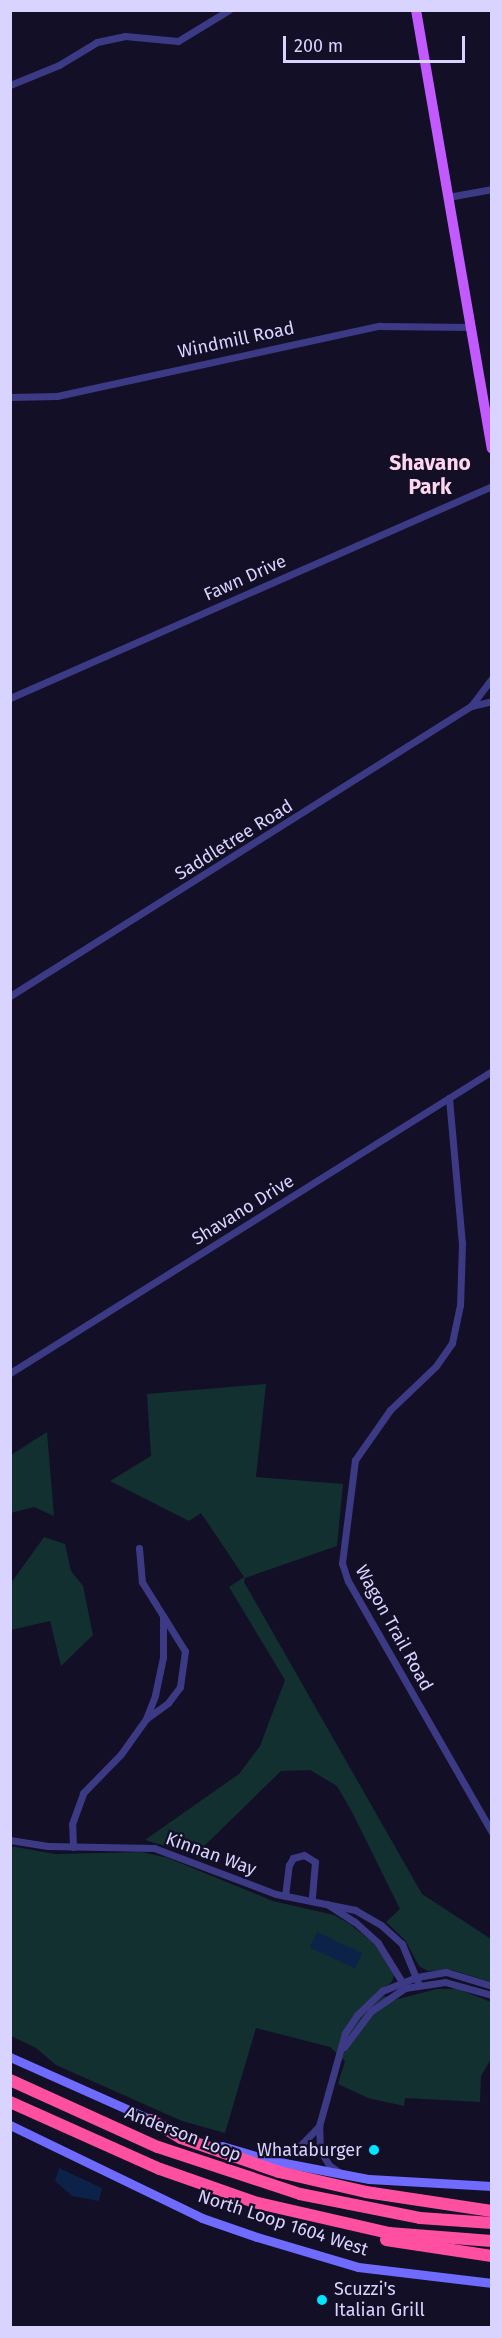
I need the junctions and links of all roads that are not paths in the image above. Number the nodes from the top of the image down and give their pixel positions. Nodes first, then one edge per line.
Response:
1 (229, 10) edge
2 (416, 10) edge
3 (10, 85) edge
4 (492, 189) edge
5 (448, 196) junction
6 (471, 327) junction
7 (10, 397) edge
8 (492, 448) edge
9 (492, 486) edge
10 (492, 678) edge
11 (10, 698) edge
12 (492, 701) edge
13 (471, 706) junction
14 (10, 996) edge
15 (492, 1071) edge
16 (449, 1098) junction
17 (10, 1373) edge
18 (139, 1548) dead end
19 (163, 1616) junction
20 (146, 1719) junction
21 (492, 1832) edge
22 (10, 1840) edge
23 (73, 1847) junction
24 (285, 1896) junction
25 (312, 1900) junction
26 (327, 1904) junction
27 (390, 1932) junction
28 (378, 1942) junction
29 (402, 1980) junction
30 (418, 1981) junction
31 (492, 1986) edge
32 (405, 1988) junction
33 (492, 1995) edge
34 (342, 2049) junction
35 (10, 2057) edge
36 (10, 2080) edge
37 (10, 2102) edge
38 (151, 2120) junction
39 (10, 2125) edge
40 (319, 2126) junction
41 (262, 2158) junction
42 (344, 2175) junction
43 (492, 2186) edge
44 (492, 2211) edge
45 (492, 2223) edge
46 (351, 2226) junction
47 (492, 2241) edge
48 (492, 2256) edge
49 (492, 2283) edge

1 - 3 street
2 - 5 main road
4 - 5 street
5 - 6 main road
6 - 7 street, Windmill Road
6 - 8 main road
9 - 11 street, Fawn Drive
10 - 13 street, Saddletree Road
12 - 13 street, Saddletree Road
13 - 14 street, Saddletree Road
15 - 16 street, Shavano Drive
16 - 17 street, Shavano Drive
16 - 21 street, Wagon Trail Road
18 - 19 street
19 - 20 street
19 - 20 street
20 - 23 street
22 - 23 street, Kinnan Way
23 - 24 street, Kinnan Way
24 - 25 street, Kinnan Way
24 - 25 street
25 - 26 street, Kinnan Way
26 - 27 street, Kinnan Way
26 - 28 street, Kinnan Way
27 - 28 street
27 - 30 street, Kinnan Way
28 - 29 street, Kinnan Way
29 - 30 street
29 - 32 street, Kinnan Way
29 - 34 street
30 - 31 street
30 - 32 street
30 - 33 street
32 - 34 street
34 - 40 street
35 - 38 main road
36 - 45 highway, Anderson Loop
37 - 46 highway, Anderson Loop
38 - 41 main road
38 - 44 highway
39 - 49 main road, North Loop 1604 West
40 - 41 street
40 - 42 street
41 - 42 main road
42 - 43 main road
46 - 47 highway, Anderson Loop
46 - 48 highway

